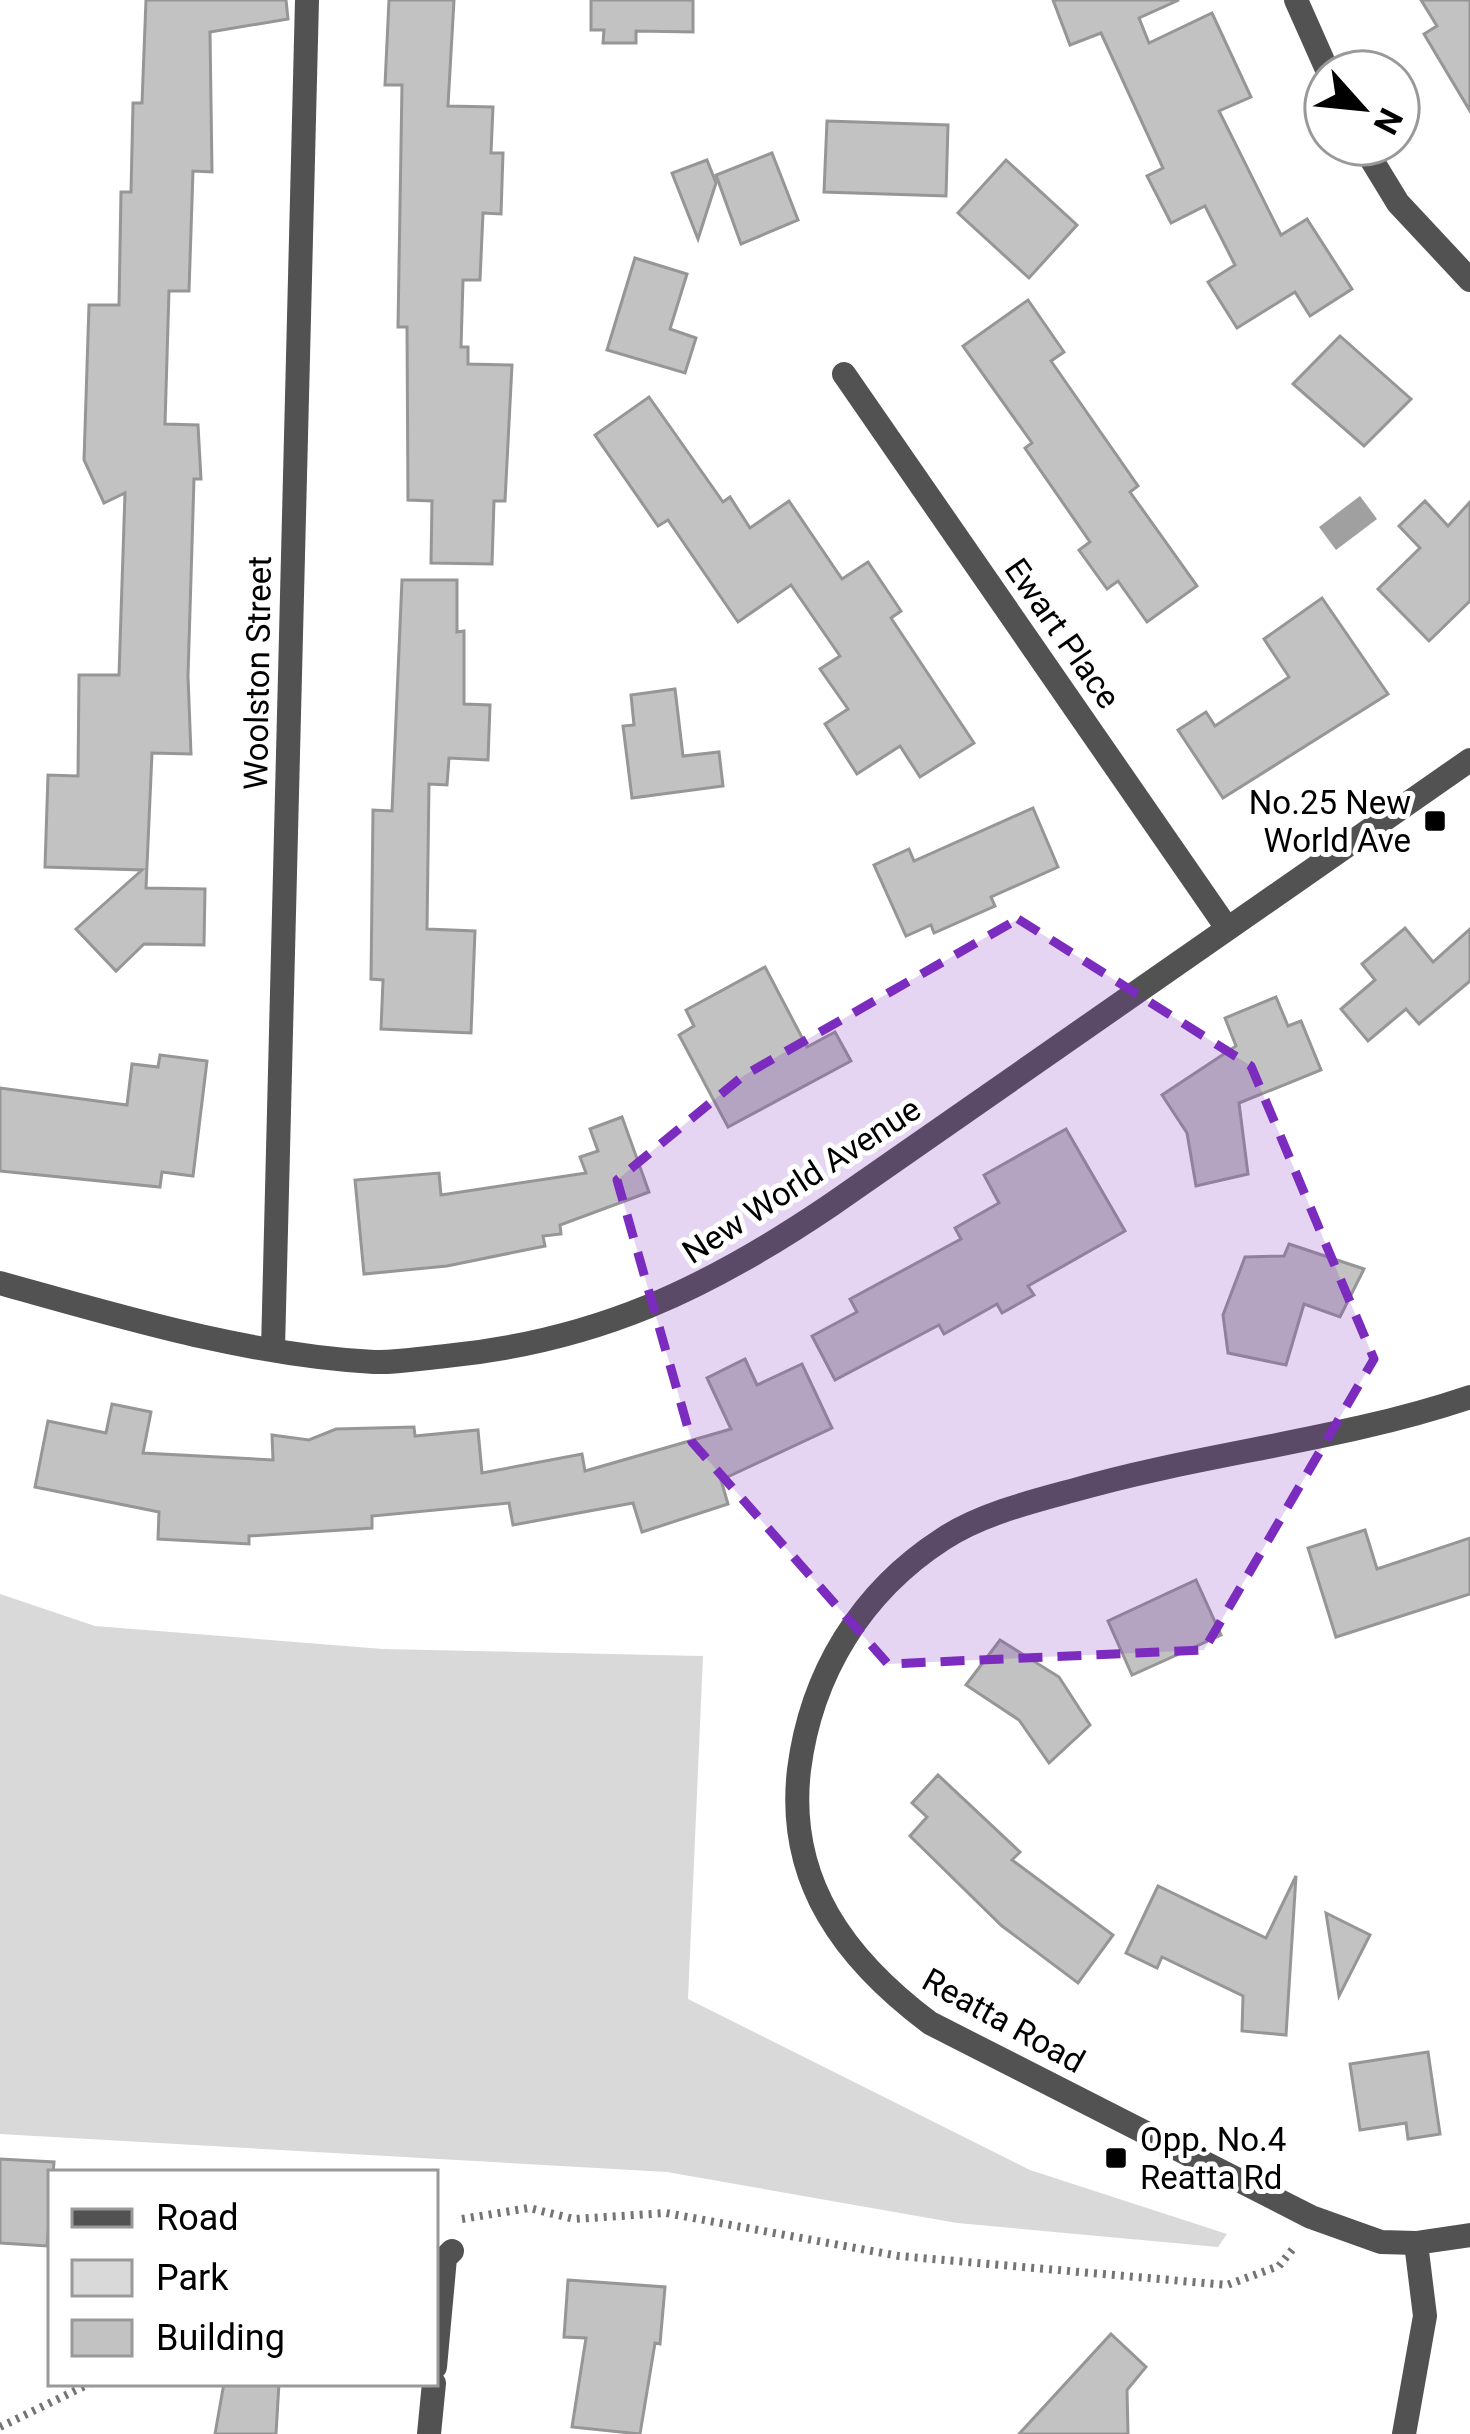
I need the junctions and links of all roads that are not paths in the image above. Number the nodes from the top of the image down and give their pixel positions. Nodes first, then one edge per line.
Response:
1 (307, 0) edge
2 (1296, 0) edge
3 (1317, 48) edge
4 (1377, 168) edge
5 (1470, 280) edge
6 (844, 374) dead end
7 (1470, 760) edge
8 (1227, 928) junction
9 (0, 1282) edge
10 (273, 1348) junction
11 (1470, 1397) edge
12 (1470, 2235) edge
13 (1416, 2243) junction
14 (452, 2251) dead end
15 (438, 2334) edge
16 (434, 2386) edge
17 (429, 2434) edge
18 (1404, 2434) edge

1 - 10 street, Woolston Street
2 - 3 street
4 - 5 street
6 - 8 street, Ewart Place
7 - 8 street, New World Avenue
8 - 10 street, New World Avenue
9 - 10 street, New World Avenue
11 - 13 street, Reatta Road
12 - 13 street, Reatta Road
13 - 18 street
14 - 15 street
16 - 17 street

